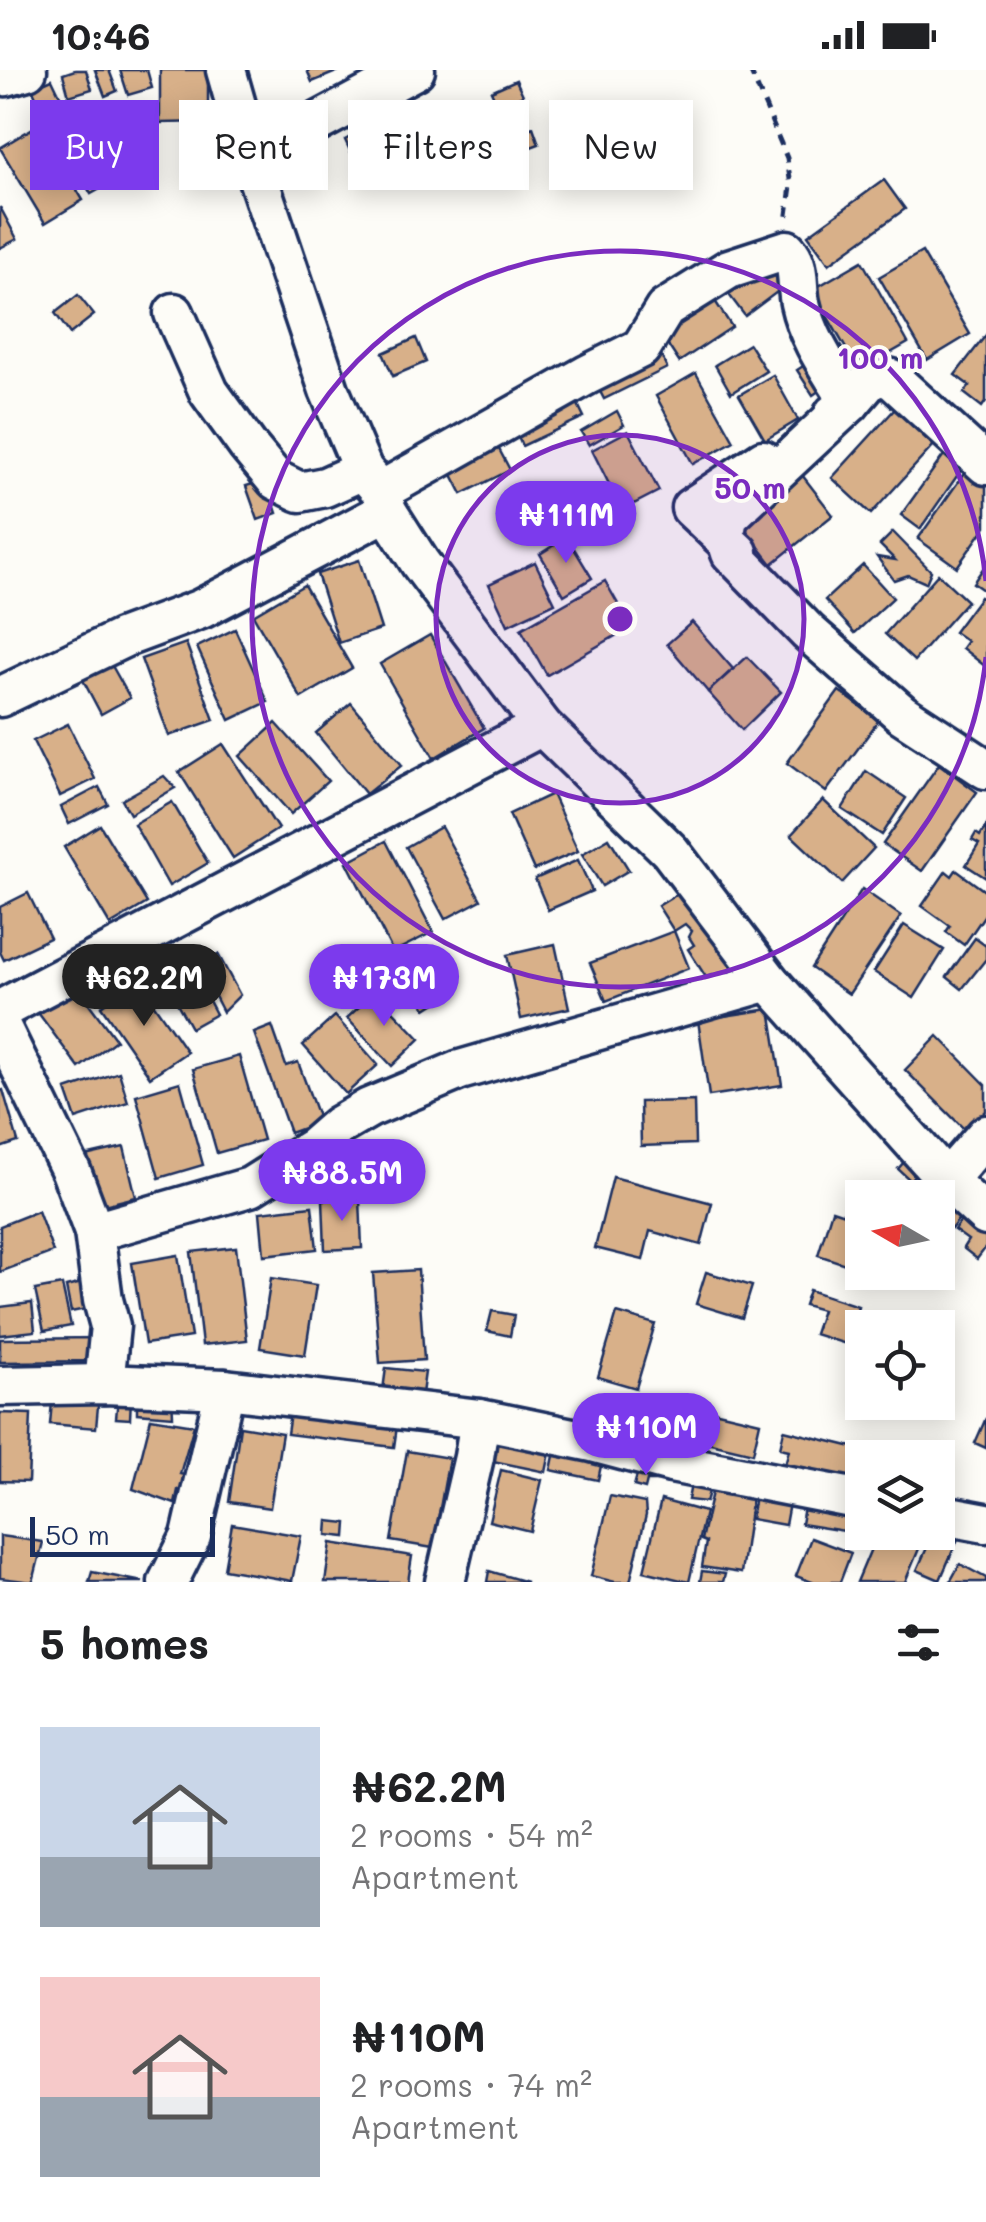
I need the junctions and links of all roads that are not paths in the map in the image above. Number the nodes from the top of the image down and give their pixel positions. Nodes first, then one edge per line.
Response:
1 (226, 70) edge
2 (415, 70) edge
3 (235, 100) edge
4 (328, 117) edge
5 (262, 190) edge
6 (174, 313) dead end
7 (850, 403) junction
8 (986, 465) edge
9 (377, 490) junction
10 (0, 696) edge
11 (542, 726) junction
12 (986, 766) edge
13 (768, 981) junction
14 (0, 1010) edge
15 (0, 1024) edge
16 (986, 1135) edge
17 (947, 1180) joint
18 (955, 1187) edge
19 (986, 1216) edge
20 (94, 1232) junction
21 (104, 1384) junction
22 (0, 1386) edge
23 (225, 1389) junction
24 (480, 1418) junction
25 (845, 1497) edge
26 (955, 1517) edge
27 (986, 1523) edge
28 (168, 1582) edge
29 (445, 1582) edge

1 - 3 street
2 - 4 street
5 - 9 street
6 - 9 street
7 - 8 street
7 - 9 street
7 - 12 street
9 - 10 street
9 - 11 street
11 - 13 street
11 - 14 street
13 - 17 street
13 - 20 street
15 - 20 street
16 - 17 street
18 - 19 street
20 - 21 street
21 - 22 street
21 - 23 street
23 - 24 street
23 - 28 street
24 - 25 street
24 - 29 street
26 - 27 street

